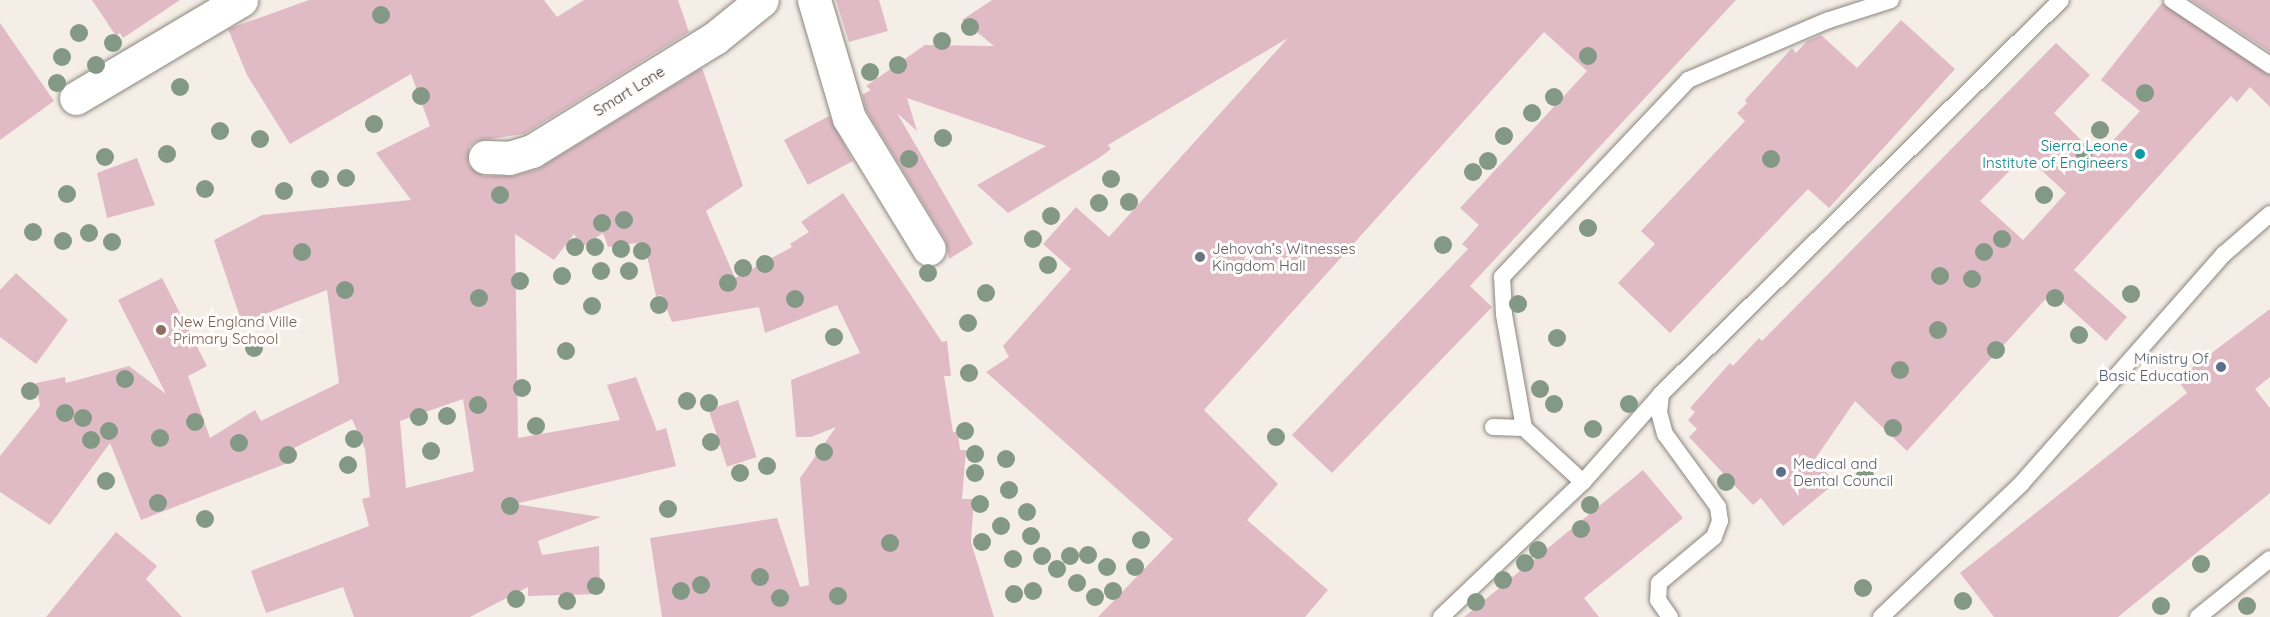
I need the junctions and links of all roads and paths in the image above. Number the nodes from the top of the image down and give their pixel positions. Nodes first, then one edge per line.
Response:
1 (241, 0) edge
2 (762, 0) edge
3 (814, 0) edge
4 (1891, 0) edge
5 (2061, 0) edge
6 (2172, 0) edge
7 (2270, 65) edge
8 (76, 98) dead end
9 (485, 157) dead end
10 (2270, 214) edge
11 (929, 249) dead end
12 (1661, 394) junction
13 (1493, 428) dead end
14 (1524, 428) junction
15 (1583, 482) junction
16 (2270, 559) edge
17 (1441, 617) edge
18 (1670, 617) edge
19 (1881, 617) edge
20 (2198, 617) edge

1 - 8 street
2 - 9 street, Smart Lane
3 - 11 street
4 - 14 lane
5 - 12 lane
6 - 7 lane
10 - 19 lane
12 - 15 lane
12 - 18 lane
13 - 14 lane
14 - 15 lane
15 - 17 lane
16 - 20 lane

